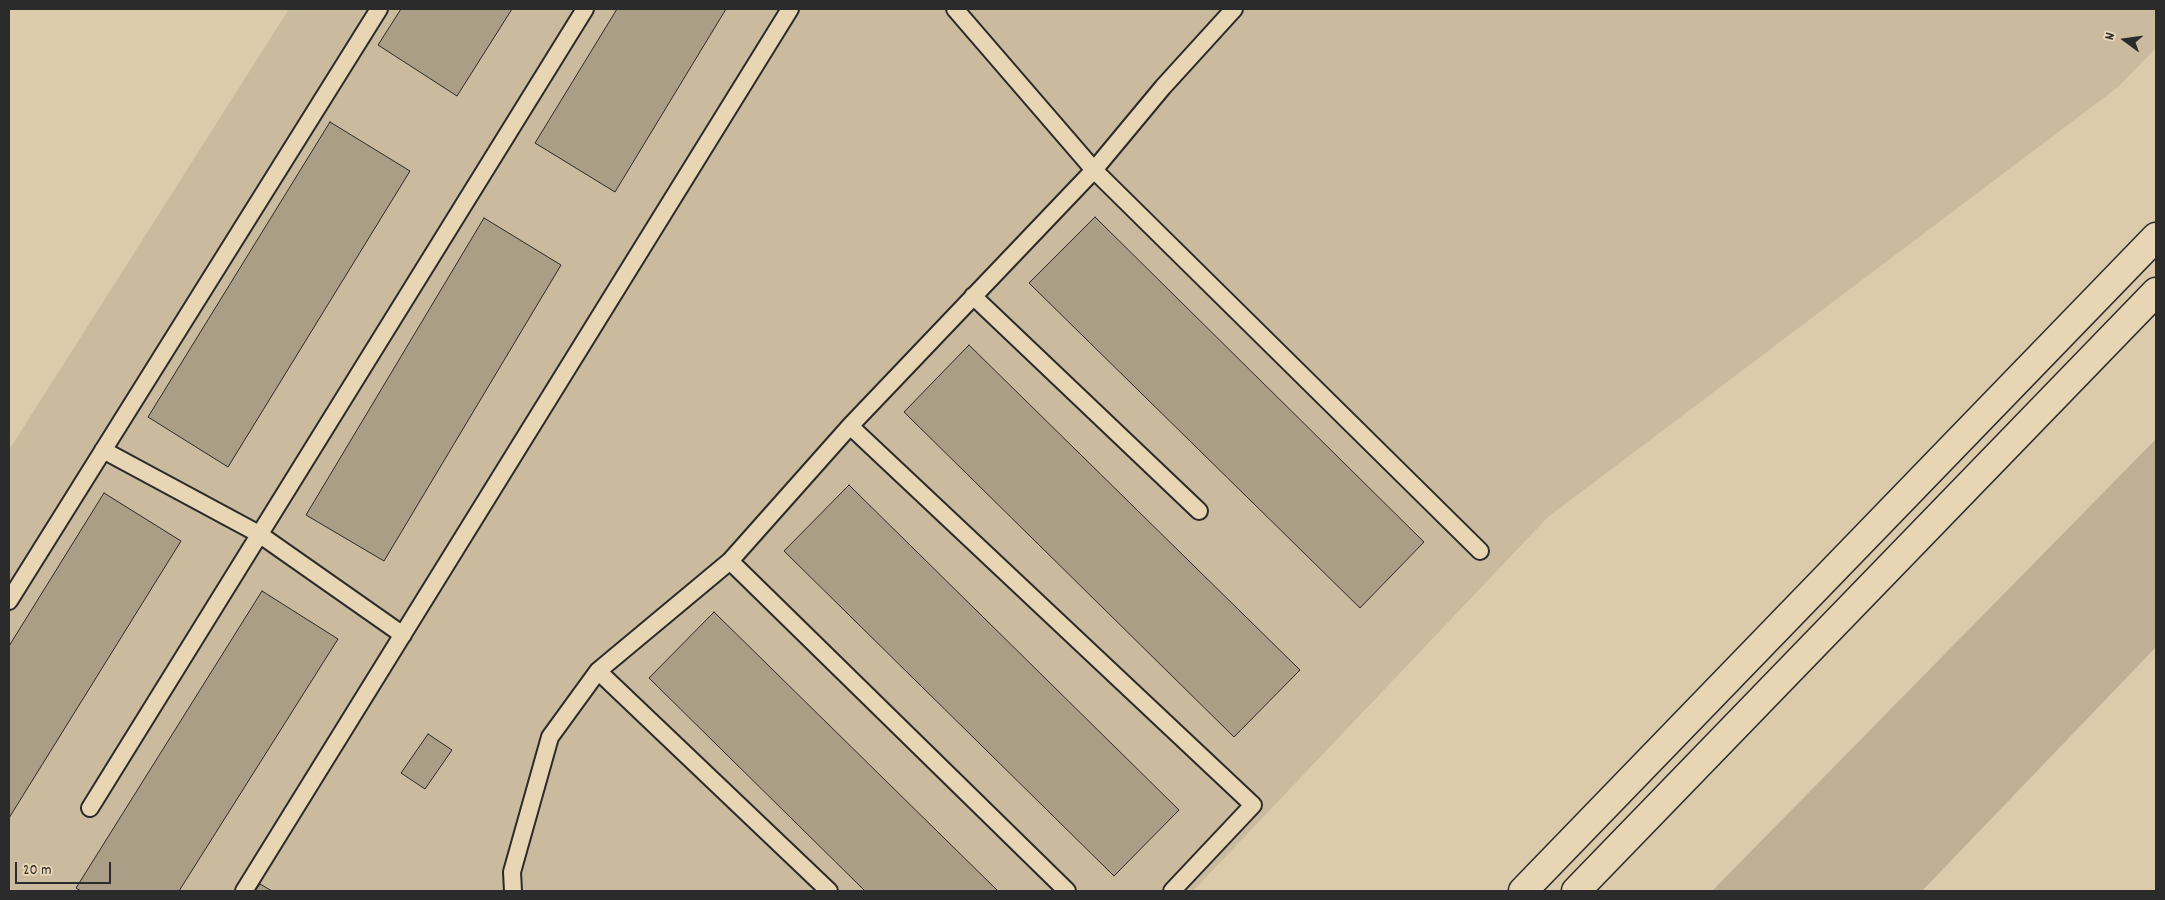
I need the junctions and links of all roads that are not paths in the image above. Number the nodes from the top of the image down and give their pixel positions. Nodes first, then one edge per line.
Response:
1 (379, 9) edge
2 (585, 9) edge
3 (790, 9) edge
4 (955, 9) edge
5 (1234, 9) edge
6 (1094, 170) junction
7 (2156, 237) edge
8 (2156, 292) edge
9 (973, 296) junction
10 (850, 426) junction
11 (103, 450) junction
12 (1199, 511) dead end
13 (259, 534) junction
14 (1480, 551) dead end
15 (730, 561) junction
16 (9, 601) edge
17 (403, 635) junction
18 (598, 671) junction
19 (90, 808) dead end
20 (244, 891) edge
21 (512, 891) edge
22 (829, 891) edge
23 (1067, 891) edge
24 (1172, 891) edge
25 (1523, 891) edge
26 (1576, 891) edge

1 - 11 lane
2 - 13 lane
3 - 17 lane
4 - 6 lane
5 - 6 lane
6 - 9 lane
6 - 14 lane
7 - 25 main road
8 - 26 main road
9 - 10 lane
9 - 12 lane
10 - 15 lane
10 - 24 lane
11 - 13 lane
11 - 16 lane
13 - 17 lane
13 - 19 lane
15 - 18 lane
15 - 23 lane
17 - 20 lane
18 - 21 lane
18 - 22 lane

